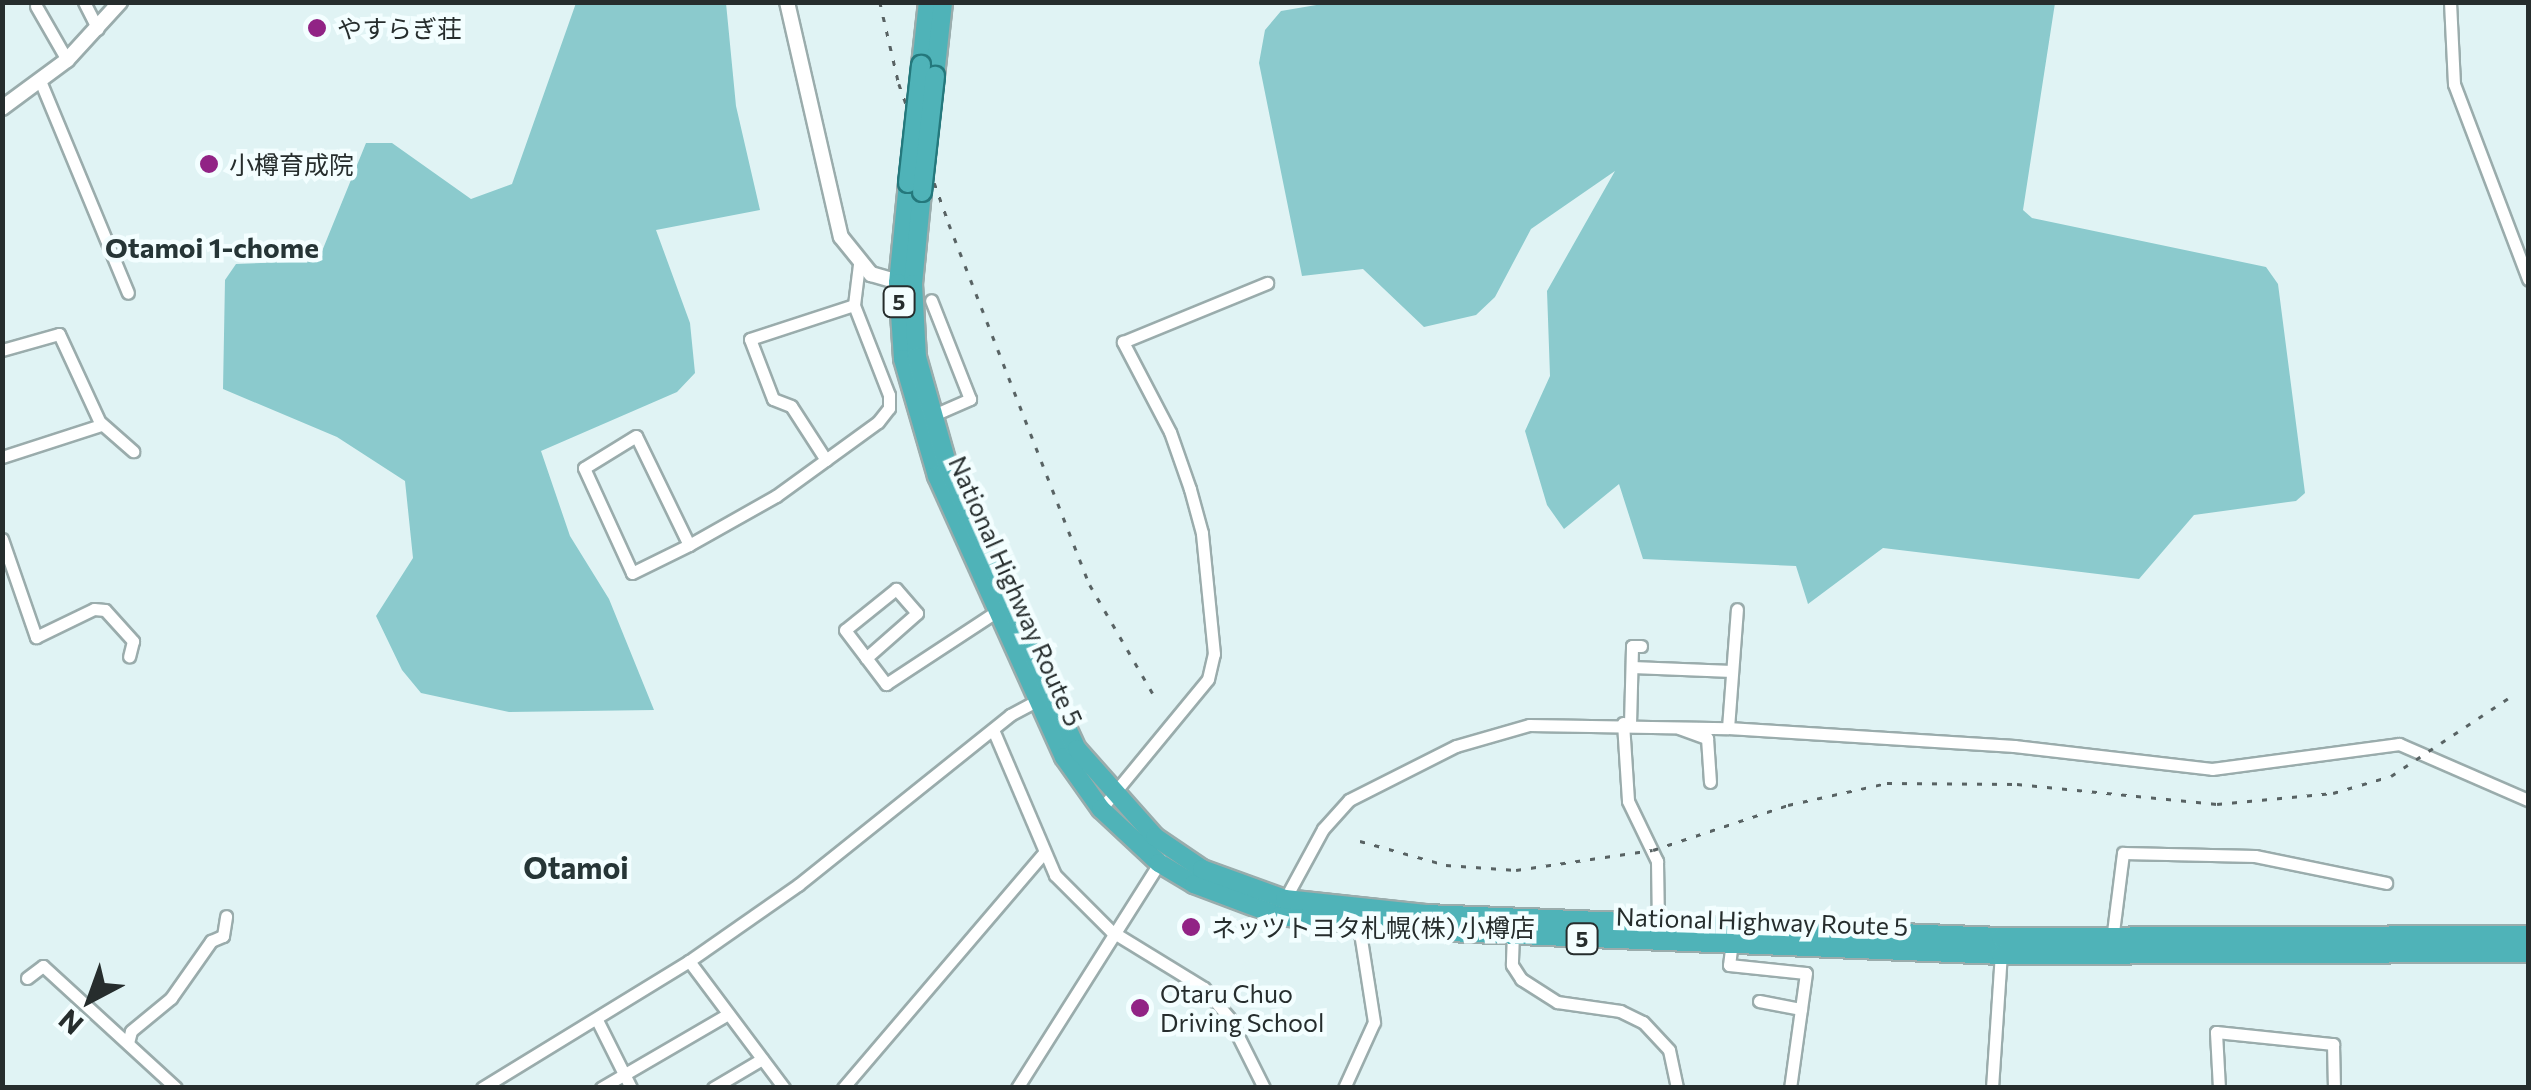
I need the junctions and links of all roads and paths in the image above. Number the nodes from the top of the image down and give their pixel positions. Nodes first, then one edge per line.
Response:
1 (84, 2) edge
2 (120, 2) edge
3 (788, 2) edge
4 (928, 2) edge
5 (943, 2) edge
6 (2450, 2) edge
7 (36, 6) dead end
8 (98, 29) junction
9 (68, 60) junction
10 (928, 71) junction
11 (41, 83) junction
12 (2, 108) edge
13 (859, 264) junction
14 (2528, 280) edge
15 (1267, 283) dead end
16 (905, 284) junction
17 (128, 294) dead end
18 (931, 300) dead end
19 (854, 304) junction
20 (2, 350) edge
21 (923, 419) junction
22 (101, 422) junction
23 (133, 451) dead end
24 (2, 457) edge
25 (826, 460) junction
26 (2, 539) edge
27 (689, 544) junction
28 (1002, 608) junction
29 (1737, 608) dead end
30 (1641, 646) dead end
31 (129, 657) dead end
32 (866, 658) junction
33 (1632, 667) junction
34 (1732, 671) junction
35 (1042, 698) junction
36 (1626, 724) junction
37 (1678, 725) junction
38 (1728, 728) junction
39 (994, 732) junction
40 (1710, 782) dead end
41 (2528, 800) edge
42 (1107, 803) junction
43 (1044, 853) junction
44 (1164, 856) junction
45 (2386, 883) dead end
46 (1285, 899) junction
47 (226, 916) dead end
48 (1358, 919) junction
49 (1513, 927) junction
50 (1111, 931) junction
51 (1657, 934) junction
52 (2528, 935) edge
53 (1732, 936) junction
54 (2001, 946) junction
55 (2111, 947) junction
56 (2528, 953) edge
57 (689, 962) junction
58 (27, 978) dead end
59 (1759, 1001) dead end
60 (1800, 1009) junction
61 (728, 1014) junction
62 (597, 1020) junction
63 (128, 1043) junction
64 (762, 1059) junction
65 (624, 1074) junction
66 (502, 1082) edge
67 (176, 1088) edge
68 (482, 1088) edge
69 (601, 1088) edge
70 (631, 1088) edge
71 (713, 1088) edge
72 (784, 1088) edge
73 (843, 1088) edge
74 (1017, 1088) edge
75 (1264, 1088) edge
76 (1344, 1088) edge
77 (1676, 1088) edge
78 (1790, 1088) edge
79 (1992, 1088) edge
80 (2219, 1088) edge
81 (2334, 1088) edge

1 - 8 street
2 - 8 street
3 - 13 street
4 - 10 highway, National Highway Route 5 / 5
5 - 10 highway, National Highway Route 5 / 5
6 - 14 street
7 - 9 street
8 - 9 street
9 - 11 street
10 - 16 highway, National Highway Route 5 / 5, bridge
11 - 12 street
11 - 17 street
13 - 16 street
13 - 19 street
15 - 42 street
16 - 21 highway, National Highway Route 5 / 5
18 - 21 street
19 - 25 street
19 - 25 street
20 - 22 street
21 - 28 highway, National Highway Route 5 / 5
22 - 23 street
22 - 24 street
25 - 27 street
26 - 31 street
27 - 27 street
28 - 32 street
28 - 35 highway, National Highway Route 5 / 5
29 - 34 street
30 - 33 street
32 - 32 street
33 - 34 street
33 - 36 street
34 - 38 street
35 - 39 street
35 - 42 highway, National Highway Route 5 / 5
36 - 37 street
36 - 46 street
36 - 51 street
37 - 38 street
37 - 40 street
38 - 41 street
39 - 43 street
39 - 57 street
42 - 44 highway, National Highway Route 5 / 5
43 - 50 street
43 - 73 street
44 - 46 highway, National Highway Route 5 / 5
44 - 48 highway, National Highway Route 5 / 5
44 - 50 street
45 - 55 street
46 - 48 highway, National Highway Route 5 / 5
47 - 63 street
48 - 49 highway, National Highway Route 5 / 5
48 - 76 street
49 - 51 highway, National Highway Route 5 / 5
49 - 77 street
50 - 74 street
50 - 75 street
51 - 53 highway, National Highway Route 5 / 5
52 - 55 highway, National Highway Route 5 / 5
53 - 54 highway, National Highway Route 5 / 5
53 - 60 street
54 - 55 highway, National Highway Route 5 / 5
54 - 79 street
55 - 56 highway, National Highway Route 5 / 5
57 - 61 street
57 - 62 street
58 - 63 street
59 - 60 street
60 - 78 street
61 - 64 street
61 - 65 street
62 - 65 street
62 - 66 street
63 - 67 street
64 - 71 street
64 - 72 street
65 - 69 street
65 - 70 street
66 - 68 street
80 - 81 street

